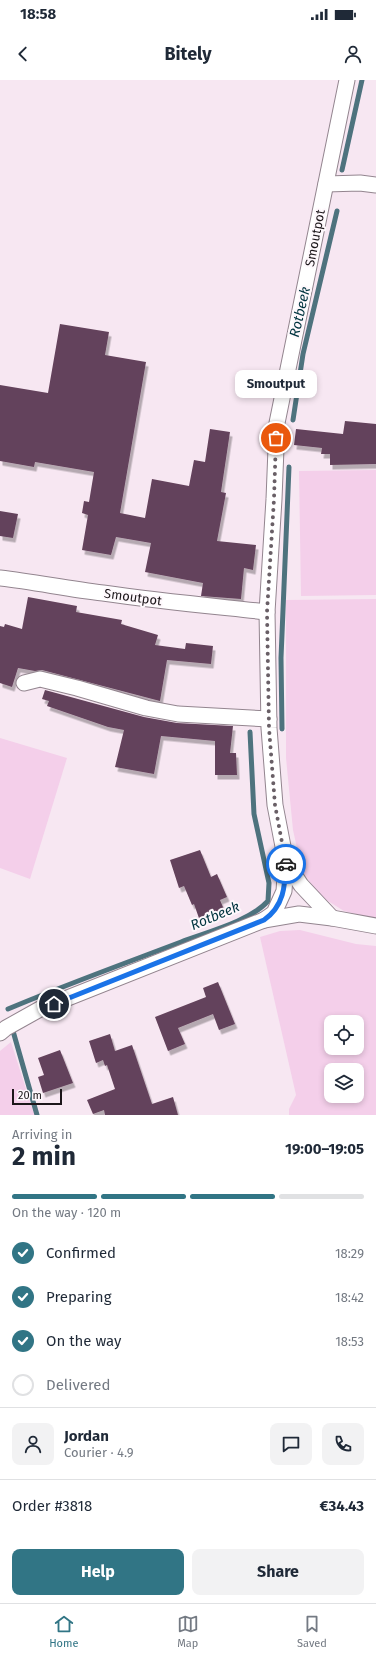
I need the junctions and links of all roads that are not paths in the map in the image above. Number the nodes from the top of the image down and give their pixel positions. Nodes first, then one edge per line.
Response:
1 (347, 80) edge
2 (326, 184) junction
3 (376, 185) edge
4 (0, 578) edge
5 (267, 612) junction
6 (24, 683) dead end
7 (269, 719) junction
8 (286, 862) junction
9 (332, 918) junction
10 (264, 920) junction
11 (376, 926) edge
12 (0, 1033) edge

1 - 2 street, Smoutpot
2 - 3 street
2 - 5 street, Smoutpot
4 - 5 street, Smoutpot
5 - 7 street, Smoutpot
6 - 7 street
7 - 8 street, Smoutpot
8 - 9 street, Smoutpot
8 - 10 street, Smoutpot
9 - 10 street
9 - 11 street
10 - 12 street, Smoutpot

